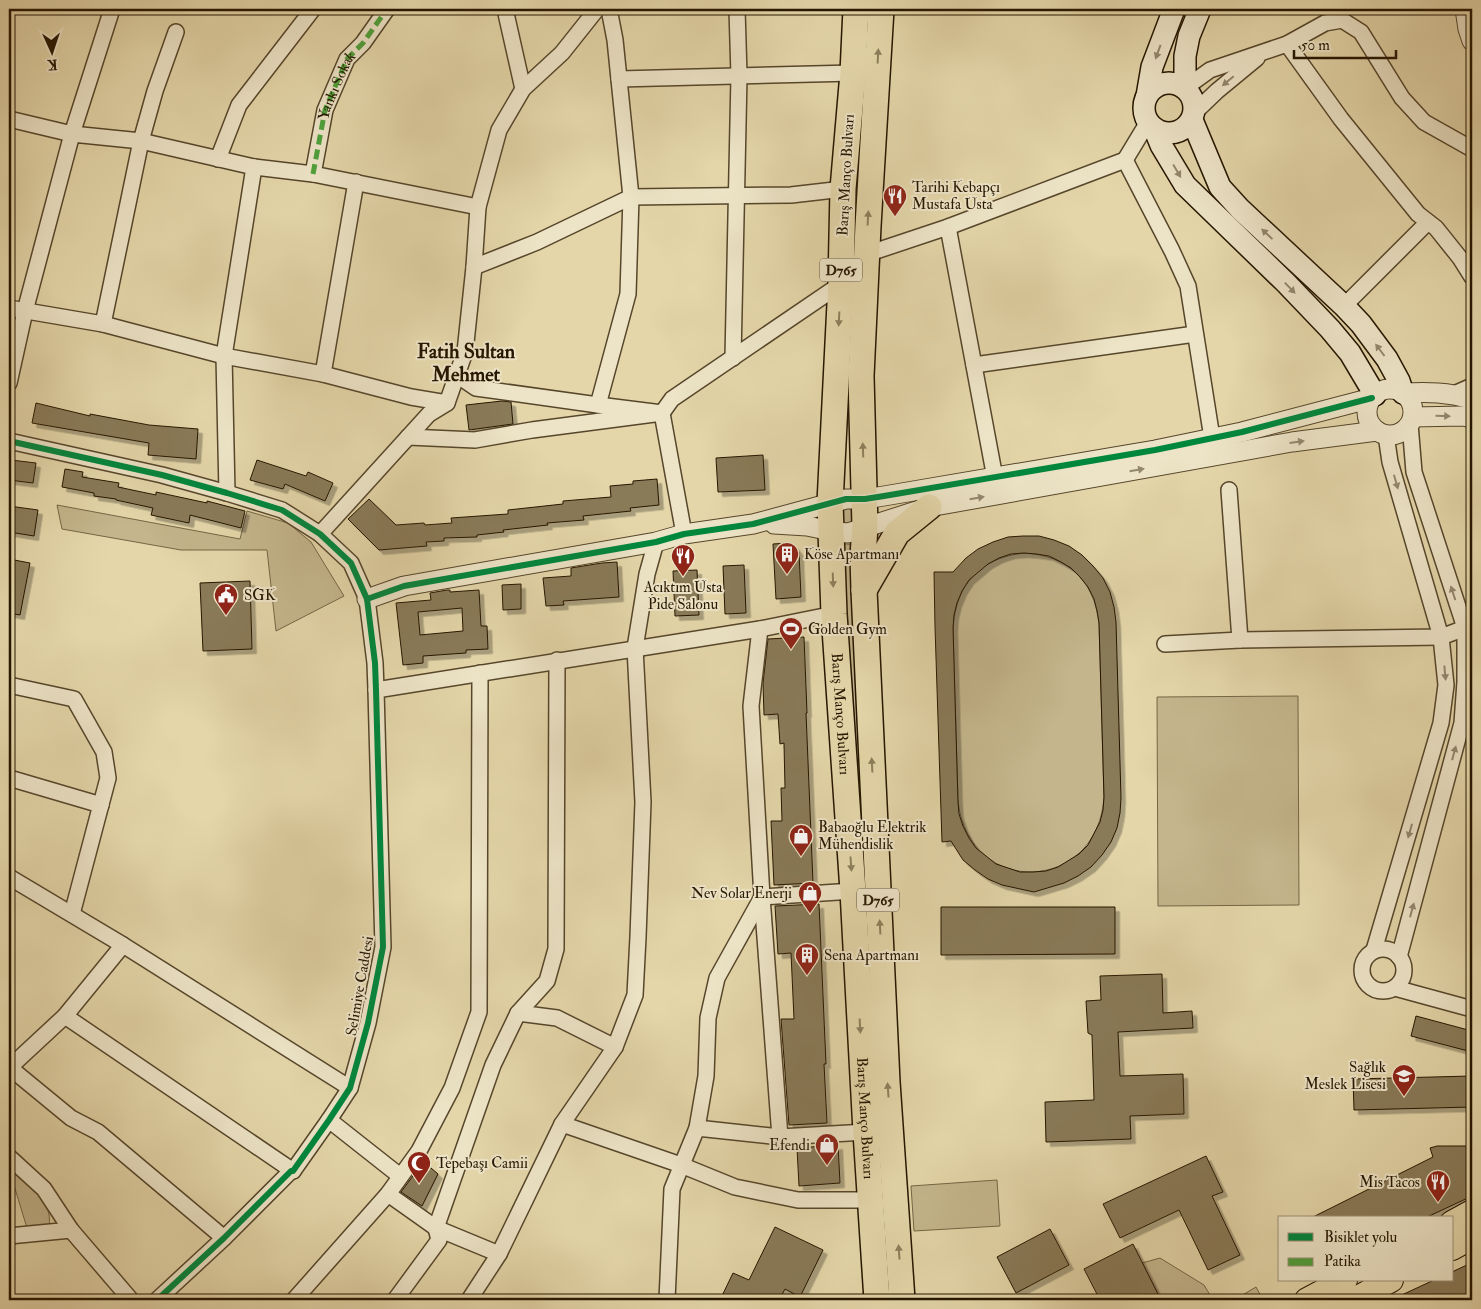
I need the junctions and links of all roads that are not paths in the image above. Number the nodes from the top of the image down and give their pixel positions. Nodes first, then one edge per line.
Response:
1 (112, 9) edge
2 (313, 9) edge
3 (387, 9) edge
4 (505, 9) edge
5 (597, 9) edge
6 (610, 9) edge
7 (737, 9) edge
8 (856, 9) edge
9 (881, 9) edge
10 (1174, 9) edge
11 (1200, 9) edge
12 (1465, 9) edge
13 (176, 32) dead end
14 (1472, 40) edge
15 (1286, 44) junction
16 (1264, 52) junction
17 (853, 73) junction
18 (739, 76) junction
19 (620, 79) junction
20 (1185, 88) junction
21 (523, 90) junction
22 (1147, 96) junction
23 (1193, 116) junction
24 (9, 119) edge
25 (1151, 125) junction
26 (72, 134) junction
27 (141, 142) junction
28 (1472, 149) edge
29 (218, 159) junction
30 (1125, 160) junction
31 (254, 167) junction
32 (313, 174) junction
33 (356, 182) junction
34 (842, 189) junction
35 (736, 196) junction
36 (631, 197) junction
37 (478, 207) junction
38 (1428, 222) junction
39 (948, 227) junction
40 (867, 254) junction
41 (474, 267) junction
42 (1472, 277) edge
43 (841, 284) junction
44 (1344, 306) junction
45 (9, 308) edge
46 (25, 311) junction
47 (103, 324) junction
48 (1195, 334) junction
49 (224, 356) junction
50 (733, 358) junction
51 (974, 365) junction
52 (323, 374) junction
53 (457, 375) junction
54 (9, 383) edge
55 (1472, 386) edge
56 (1403, 393) junction
57 (1373, 397) junction
58 (1463, 397) edge
59 (447, 403) junction
60 (598, 405) junction
61 (662, 412) junction
62 (1472, 418) edge
63 (1411, 420) junction
64 (1381, 433) junction
65 (408, 437) junction
66 (1212, 438) junction
67 (9, 441) edge
68 (995, 478) junction
69 (1229, 490) dead end
70 (227, 493) junction
71 (864, 499) junction
72 (830, 504) junction
73 (929, 507) junction
74 (753, 524) junction
75 (865, 527) junction
76 (831, 531) junction
77 (320, 534) junction
78 (684, 534) junction
79 (656, 542) junction
80 (864, 590) junction
81 (367, 598) junction
82 (834, 614) junction
83 (1468, 625) edge
84 (760, 629) junction
85 (1441, 637) junction
86 (1240, 640) junction
87 (1165, 644) dead end
88 (635, 648) junction
89 (557, 660) junction
90 (480, 674) junction
91 (9, 685) edge
92 (376, 690) junction
93 (9, 778) edge
94 (100, 805) junction
95 (9, 877) edge
96 (853, 891) junction
97 (762, 897) junction
98 (72, 914) junction
99 (123, 945) junction
100 (1374, 950) junction
101 (1399, 957) junction
102 (1395, 988) junction
103 (1472, 1009) edge
104 (518, 1013) junction
105 (65, 1016) junction
106 (615, 1047) junction
107 (9, 1068) edge
108 (350, 1088) junction
109 (329, 1120) junction
110 (562, 1124) junction
111 (698, 1128) junction
112 (866, 1132) junction
113 (780, 1137) junction
114 (9, 1157) edge
115 (681, 1165) junction
116 (293, 1171) junction
117 (400, 1176) junction
118 (388, 1194) junction
119 (870, 1200) junction
120 (1472, 1212) edge
121 (1454, 1222) edge
122 (436, 1228) junction
123 (71, 1230) junction
124 (9, 1236) edge
125 (1472, 1237) edge
126 (224, 1238) junction
127 (1454, 1247) edge
128 (499, 1254) junction
129 (1341, 1282) edge
130 (1388, 1282) edge
131 (131, 1300) edge
132 (157, 1300) edge
133 (294, 1300) edge
134 (395, 1300) edge
135 (469, 1300) edge
136 (667, 1300) edge
137 (877, 1300) edge
138 (902, 1300) edge
139 (1307, 1300) edge
140 (1354, 1300) edge

1 - 26 street
2 - 29 street
3 - 32 street, Yankı Sokak
4 - 21 street
5 - 21 street
6 - 19 street
7 - 18 street
8 - 17 highway, Barış Manço Bulvarı / D765
40 -> 9 highway, Barış Manço Bulvarı / D765
10 -> 22 main road
11 - 20 main road
12 - 14 street
13 - 27 street
15 - 16 street
15 - 28 street
15 - 38 street
16 - 20 street
16 -> 23 street
17 - 18 street
17 - 34 highway, Barış Manço Bulvarı / D765
18 - 19 street
18 - 35 street
19 - 36 street
20 - 22 main road
20 - 23 main road
21 - 37 street
22 - 25 main road
23 - 25 main road
44 -> 23 main road
24 - 26 street
25 - 30 street
25 -> 57 main road
26 - 27 street
26 - 46 street
27 - 29 street
27 - 47 street
29 - 31 street
30 - 39 street
30 - 48 street
31 - 32 street
31 - 49 street
32 - 33 street
33 - 37 street
33 - 52 street
34 - 35 street
34 - 43 highway, Barış Manço Bulvarı / D765
35 - 36 street
35 - 50 street
36 - 41 street
36 - 60 street
37 - 41 street
38 - 42 street
38 - 44 street
39 - 40 street
39 - 51 street
71 -> 40 highway, Barış Manço Bulvarı / D765
41 - 53 street
43 - 50 street
43 -> 72 highway, Barış Manço Bulvarı / D765
56 -> 44 main road
45 - 46 street
46 - 47 street
46 - 54 street
47 - 49 street
48 - 51 street
48 - 66 street
49 - 52 street
49 - 70 street
50 - 61 street
51 - 68 street
52 - 59 street
53 - 59 street
53 - 60 street
55 - 58 street
56 - 57 street
56 - 58 street
56 - 63 street
57 - 64 street
57 - 66 street
59 - 65 street
60 - 61 street
61 - 65 street
61 - 78 street
63 -> 62 street
63 - 64 street
83 -> 63 street
73 -> 64 street
64 -> 85 street
65 - 77 street
66 - 68 street
67 - 70 street, Selimiye Caddesi
68 - 71 street
69 - 86 street
70 - 77 street, Selimiye Caddesi
71 - 72 street
71 - 75 highway, Barış Manço Bulvarı / D765
72 - 74 street
72 - 76 highway, Barış Manço Bulvarı / D765
73 - 75 street
73 - 80 highway
74 - 76 street
74 - 78 street
75 - 76 street
75 - 80 highway, Barış Manço Bulvarı / D765
76 -> 82 highway, Barış Manço Bulvarı / D765
77 - 81 street, Selimiye Caddesi
78 - 79 street
79 - 81 street
79 - 88 street
138 -> 80 highway, Barış Manço Bulvarı / D765
81 - 92 street, Selimiye Caddesi
82 - 84 street
82 -> 96 highway, Barış Manço Bulvarı / D765
83 - 85 street
101 -> 83 street
84 - 88 street
84 - 97 street
85 - 86 street
85 -> 100 street
86 - 87 street
88 - 89 street
88 - 106 street
89 - 90 street
89 - 104 street
90 - 92 street
90 - 117 street
91 - 94 street
92 - 108 street, Selimiye Caddesi
93 - 94 street
94 - 98 street
95 - 98 street
96 - 97 street
96 -> 112 highway, Barış Manço Bulvarı / D765
97 - 111 street
97 - 113 street
98 - 99 street
99 - 105 street
99 - 108 street
100 - 101 street
100 - 102 street
101 - 102 street
102 - 103 street
104 - 106 street
104 - 122 street
105 - 107 street
105 - 116 street
106 - 110 street
107 - 126 street
108 - 109 street, Selimiye Caddesi
109 - 116 street, Selimiye Caddesi
109 - 117 street
110 - 115 street
110 - 128 street
111 - 113 street
111 - 115 street
112 - 113 street
112 - 119 highway, Barış Manço Bulvarı / D765
114 - 123 street
115 - 119 street
115 - 136 street
116 - 126 street, Selimiye Caddesi
117 - 118 street
118 - 122 street
118 - 133 street
119 - 137 highway, Barış Manço Bulvarı / D765
120 - 121 main road
122 - 128 street
122 - 134 street
123 - 124 street
123 - 131 street
125 - 127 main road
126 - 132 street, Selimiye Caddesi
128 - 135 street
129 - 139 main road
130 - 140 main road

